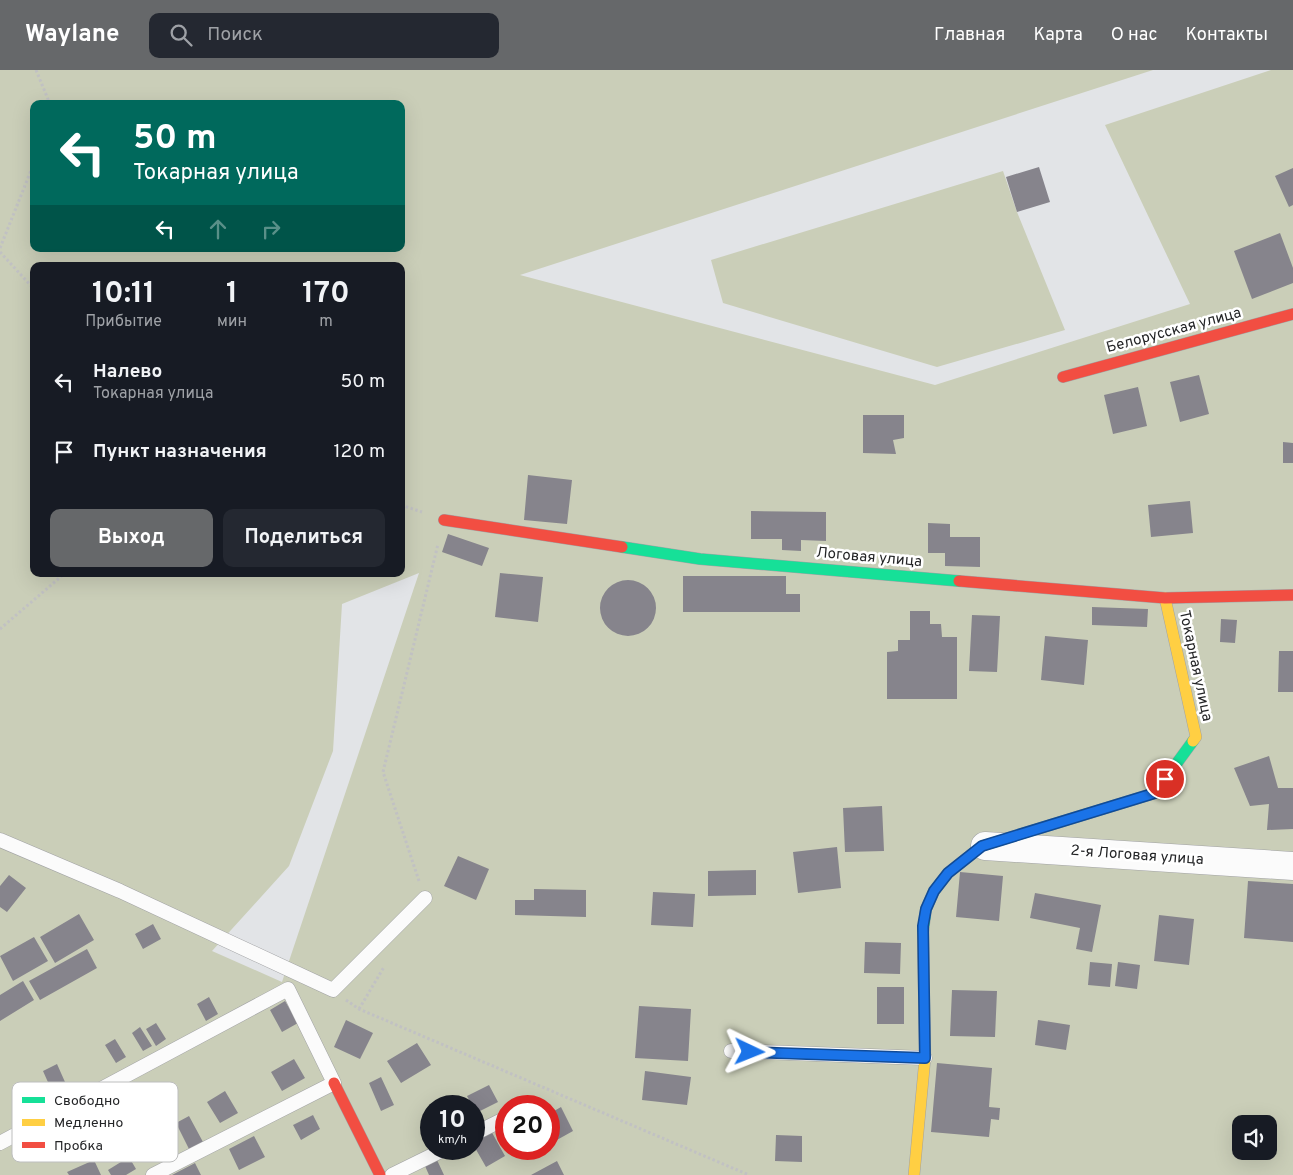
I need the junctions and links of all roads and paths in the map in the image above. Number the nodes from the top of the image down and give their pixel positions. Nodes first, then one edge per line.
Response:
1 (36, 70) edge
2 (48, 100) edge
3 (30, 173) edge
4 (0, 248) edge
5 (0, 252) edge
6 (30, 285) edge
7 (1293, 314) edge
8 (1063, 377) dead end
9 (444, 520) joint
10 (61, 577) edge
11 (1293, 595) edge
12 (1165, 598) junction
13 (0, 630) edge
14 (0, 840) edge
15 (982, 846) junction
16 (1293, 866) edge
17 (425, 898) joint
18 (384, 966) dead end
19 (359, 1009) dead end
20 (731, 1052) dead end
21 (925, 1058) junction
22 (114, 1082) edge
23 (334, 1083) junction
24 (12, 1137) edge
25 (0, 1143) edge
26 (423, 1160) edge
27 (153, 1175) edge
28 (380, 1175) edge
29 (392, 1175) edge
30 (914, 1175) edge

1 - 2 path
3 - 4 path
5 - 6 path
7 - 8 street, Белорусская улица
9 - 12 street, Логовая улица
9 - 17 path
10 - 13 path
11 - 12 street, Логовая улица
12 - 15 street, Токарная улица
14 - 17 lane
15 - 16 street, 2-я Логовая улица
15 - 21 street, Токарная улица
18 - 19 path
20 - 21 lane
21 - 30 street, Токарная улица
22 - 23 lane
23 - 27 lane
23 - 28 street
24 - 25 lane
26 - 29 lane

